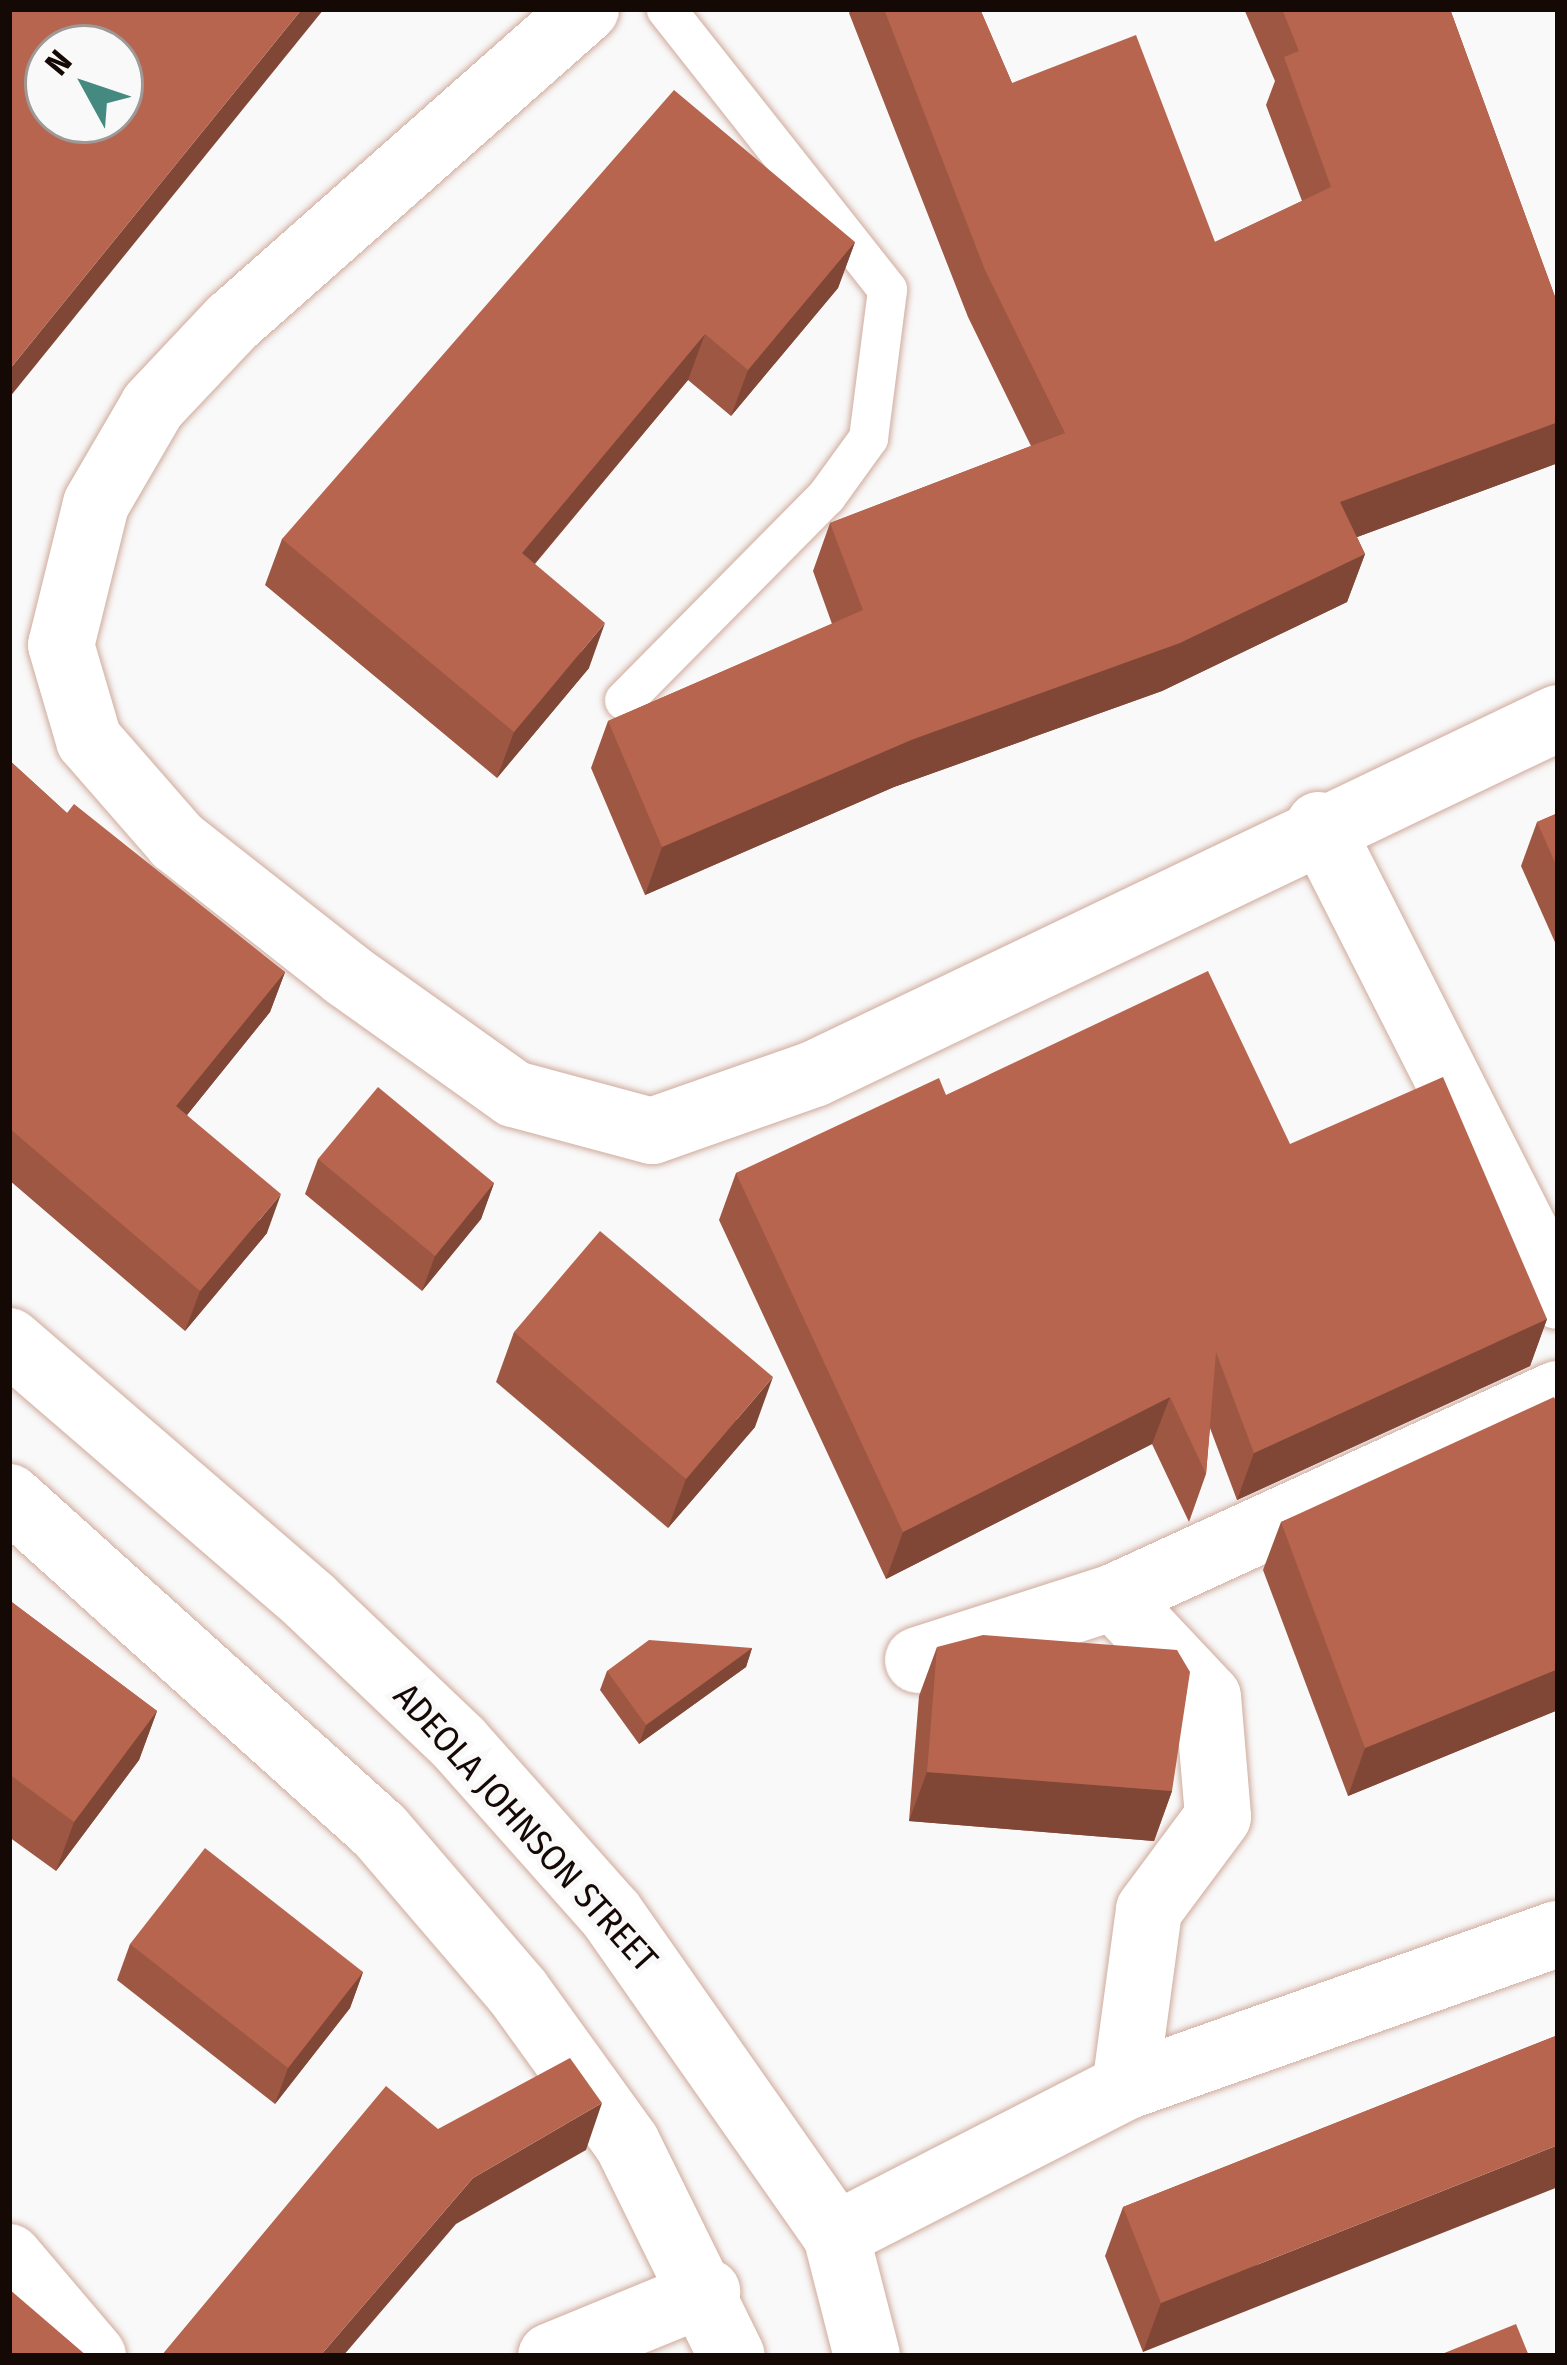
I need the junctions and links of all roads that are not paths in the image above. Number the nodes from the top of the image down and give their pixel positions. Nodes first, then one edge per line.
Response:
1 (586, 9) edge
2 (666, 9) edge
3 (624, 700) dead end
4 (1558, 718) edge
5 (1319, 825) junction
6 (1558, 1296) edge
7 (9, 1341) edge
8 (1558, 1394) edge
9 (9, 1497) edge
10 (1114, 1597) junction
11 (918, 1660) dead end
12 (1558, 1934) edge
13 (1125, 2087) junction
14 (836, 2235) junction
15 (9, 2257) edge
16 (706, 2292) junction
17 (93, 2356) edge
18 (551, 2356) edge
19 (732, 2356) edge
20 (867, 2356) edge

1 - 5 street
2 - 3 lane
4 - 5 street
5 - 6 street
7 - 14 street, ADEOLA JOHNSON STREET
8 - 10 street
9 - 16 street
10 - 11 street
10 - 13 street
12 - 13 street
13 - 14 street
14 - 20 street, ADEOLA JOHNSON STREET
15 - 17 street
16 - 18 street
16 - 19 street

